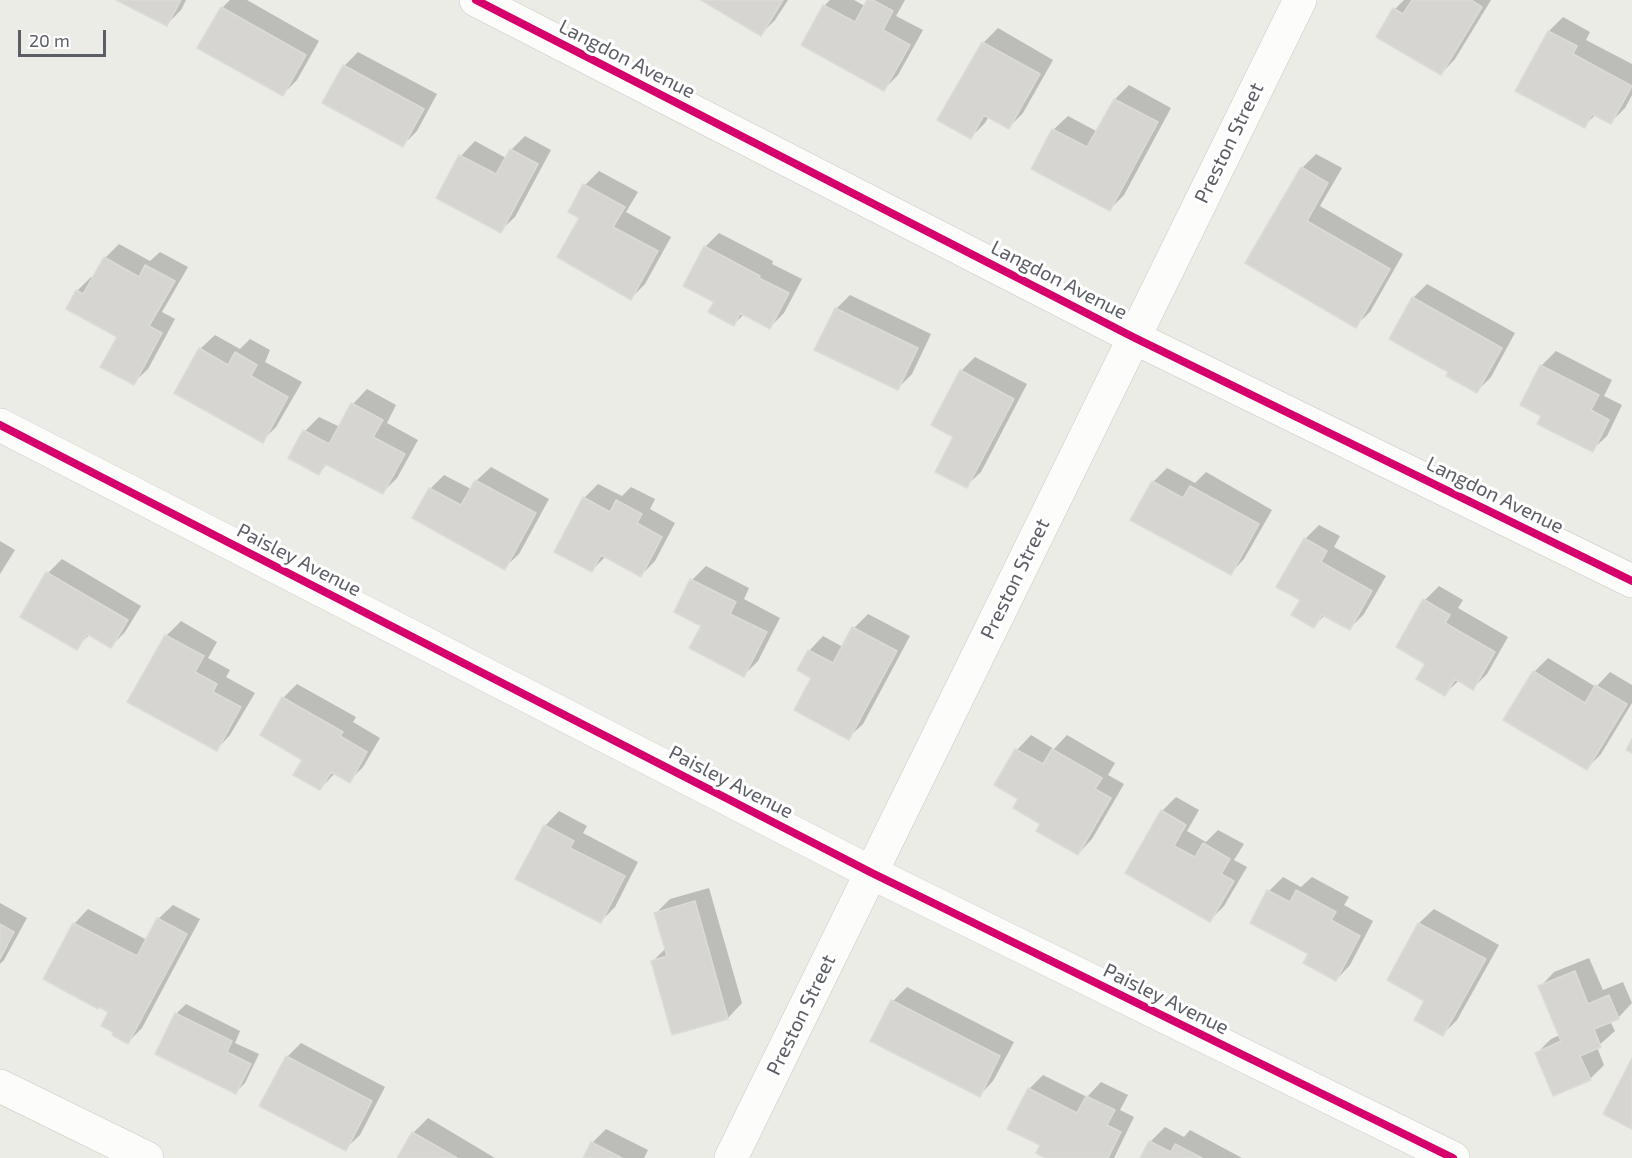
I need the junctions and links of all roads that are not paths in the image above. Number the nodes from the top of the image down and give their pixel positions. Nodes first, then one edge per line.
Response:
1 (476, 0) edge
2 (1300, 0) edge
3 (1133, 337) junction
4 (0, 425) edge
5 (1632, 581) edge
6 (872, 873) junction
7 (0, 1086) edge
8 (147, 1158) edge
9 (731, 1158) edge
10 (1453, 1158) edge

1 - 3 street, Langdon Avenue
2 - 3 street, Preston Street
3 - 5 street, Langdon Avenue
3 - 6 street, Preston Street
4 - 6 street, Paisley Avenue
6 - 9 street, Preston Street
6 - 10 street, Paisley Avenue
7 - 8 street

